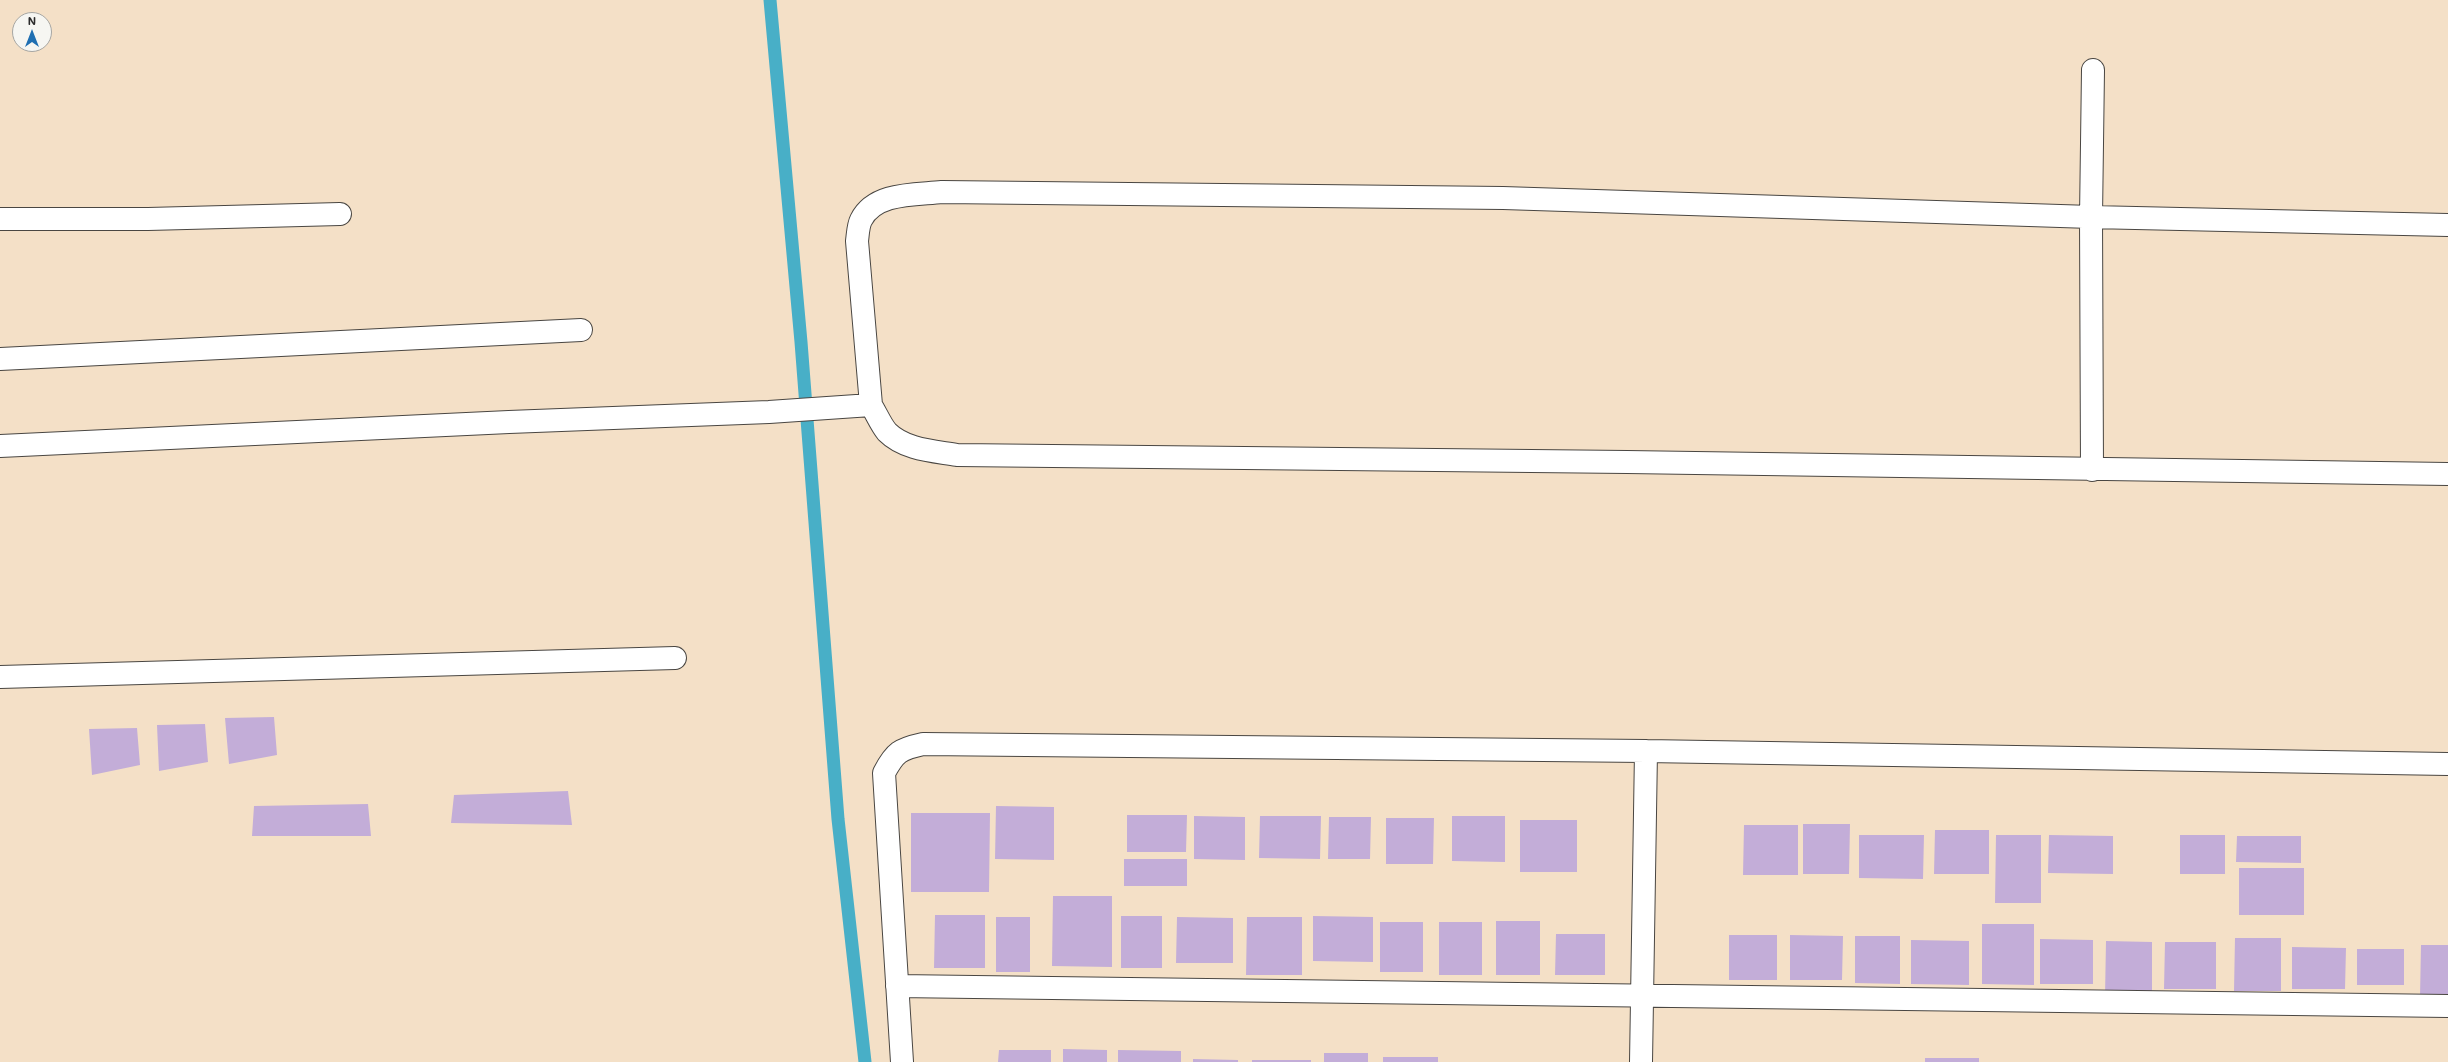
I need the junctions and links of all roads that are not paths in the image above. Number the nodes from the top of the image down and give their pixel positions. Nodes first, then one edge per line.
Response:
1 (2093, 70) dead end
2 (340, 214) dead end
3 (2091, 217) junction
4 (0, 219) edge
5 (2448, 225) edge
6 (581, 330) dead end
7 (0, 359) edge
8 (871, 405) junction
9 (0, 446) edge
10 (2092, 470) junction
11 (2448, 474) edge
12 (675, 658) dead end
13 (0, 677) edge
14 (1646, 751) junction
15 (2448, 764) edge
16 (897, 986) junction
17 (1642, 996) junction
18 (2448, 1006) edge
19 (902, 1062) edge
20 (1641, 1062) edge

1 - 3 street
2 - 4 street
3 - 5 street
3 - 8 street
3 - 10 street
6 - 7 street
8 - 9 street
8 - 10 street
10 - 11 street
12 - 13 street
14 - 15 street
14 - 16 street
14 - 17 street
16 - 17 street
16 - 19 street
17 - 18 street
17 - 20 street

